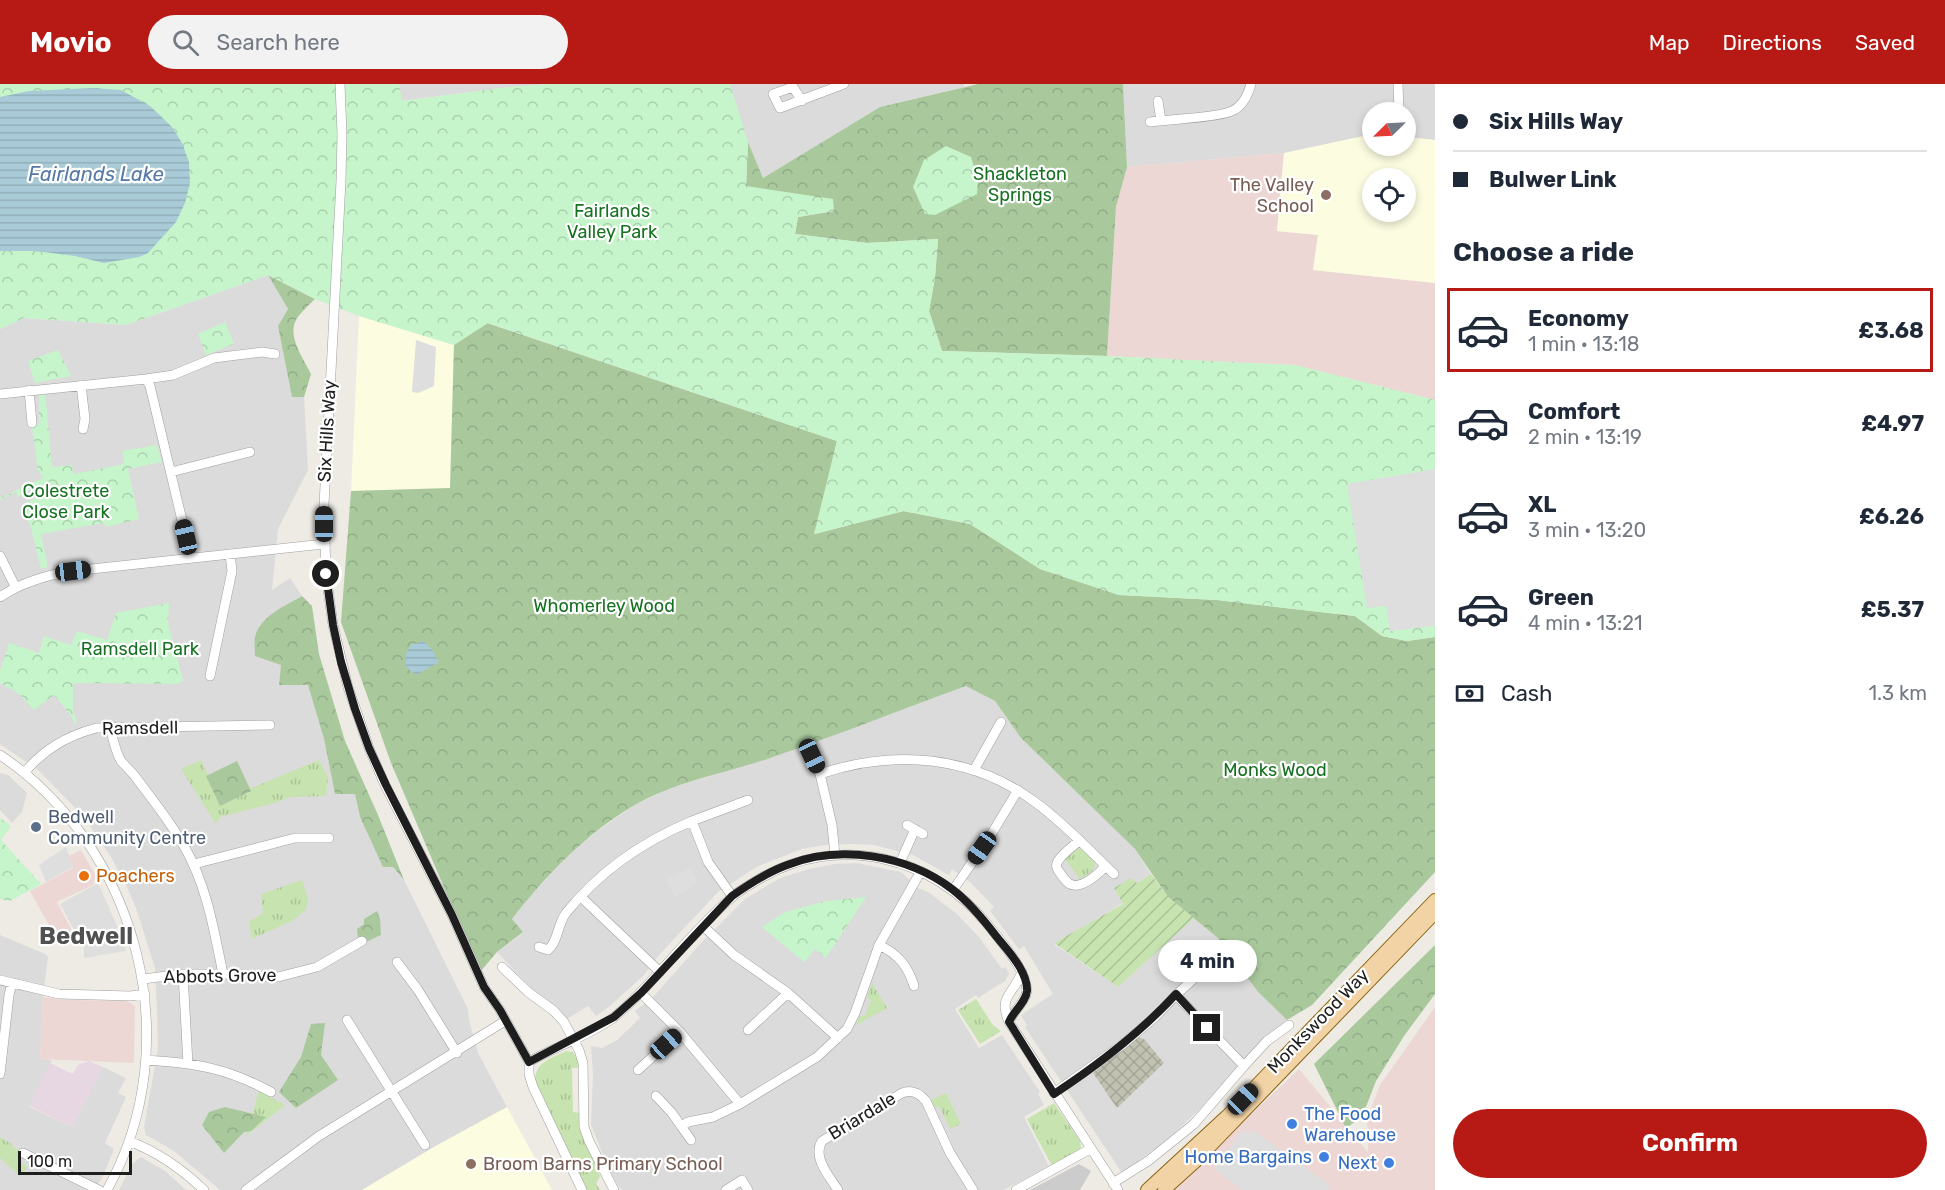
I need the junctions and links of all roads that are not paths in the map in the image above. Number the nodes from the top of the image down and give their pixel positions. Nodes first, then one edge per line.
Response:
1 (340, 84) edge
2 (844, 84) edge
3 (1251, 84) edge
4 (1398, 84) edge
5 (802, 101) dead end
6 (1158, 101) dead end
7 (1399, 102) edge
8 (274, 354) dead end
9 (146, 379) junction
10 (81, 385) junction
11 (29, 390) junction
12 (0, 394) edge
13 (32, 423) dead end
14 (83, 429) dead end
15 (250, 452) dead end
16 (171, 472) junction
17 (324, 544) junction
18 (230, 554) junction
19 (0, 556) edge
20 (191, 558) junction
21 (16, 588) junction
22 (0, 597) edge
23 (210, 676) dead end
24 (1001, 722) dead end
25 (270, 725) dead end
26 (110, 726) junction
27 (0, 755) edge
28 (812, 756) dead end
29 (974, 770) junction
30 (24, 772) junction
31 (820, 774) junction
32 (1018, 790) junction
33 (748, 800) dead end
34 (692, 821) junction
35 (915, 829) dead end
36 (329, 838) dead end
37 (1079, 841) junction
38 (835, 855) junction
39 (900, 863) junction
40 (194, 864) junction
41 (1106, 866) junction
42 (921, 871) junction
43 (1114, 874) dead end
44 (953, 890) junction
45 (732, 896) junction
46 (582, 897) junction
47 (1435, 900) edge
48 (1435, 913) edge
49 (703, 926) junction
50 (362, 941) dead end
51 (879, 945) junction
52 (538, 947) dead end
53 (1214, 960) dead end
54 (397, 962) dead end
55 (502, 967) dead end
56 (660, 972) junction
57 (1022, 972) junction
58 (183, 974) junction
59 (223, 974) junction
60 (143, 979) junction
61 (0, 980) edge
62 (12, 983) junction
63 (914, 986) dead end
64 (641, 993) junction
65 (788, 993) junction
66 (145, 994) junction
67 (1176, 994) junction
68 (347, 1020) dead end
69 (506, 1022) junction
70 (1009, 1022) junction
71 (1289, 1025) dead end
72 (748, 1029) dead end
73 (680, 1032) junction
74 (1276, 1035) junction
75 (838, 1038) junction
76 (573, 1040) junction
77 (1291, 1049) junction
78 (457, 1053) junction
79 (146, 1060) junction
80 (529, 1062) junction
81 (188, 1064) junction
82 (1244, 1066) junction
83 (638, 1070) dead end
84 (0, 1074) edge
85 (392, 1091) junction
86 (271, 1092) dead end
87 (1054, 1094) junction
88 (656, 1096) dead end
89 (740, 1104) junction
90 (681, 1126) junction
91 (691, 1140) dead end
92 (129, 1141) junction
93 (425, 1145) dead end
94 (1090, 1149) junction
95 (23, 1153) dead end
96 (1116, 1187) edge
97 (99, 1190) edge
98 (107, 1190) edge
99 (204, 1190) edge
100 (246, 1190) edge
101 (582, 1190) edge
102 (614, 1190) edge
103 (726, 1190) edge
104 (748, 1190) edge
105 (838, 1190) edge
106 (973, 1190) edge
107 (1016, 1190) edge
108 (1147, 1190) edge
109 (1164, 1190) edge

1 - 17 street, Six Hills Way
2 - 5 street
3 - 6 street
4 - 7 street
8 - 9 street
9 - 10 street
9 - 16 street
10 - 11 street
10 - 14 street
11 - 12 street
11 - 13 street
15 - 16 street
16 - 20 street
17 - 18 street
17 - 69 street, Six Hills Way
18 - 20 street
18 - 23 street
19 - 21 street
20 - 21 street
21 - 22 street
24 - 29 street
25 - 26 street, Ramsdell
26 - 30 street, Ramsdell
26 - 40 street
27 - 30 street
28 - 31 street
29 - 31 street
29 - 32 street
30 - 60 street
31 - 38 street
32 - 37 street
32 - 44 street
33 - 34 street
34 - 45 street
34 - 46 street
35 - 39 street
36 - 40 street
37 - 41 street
37 - 41 street
38 - 39 street
38 - 45 street
39 - 42 street
40 - 59 street
41 - 43 street
42 - 44 street
42 - 51 street
44 - 57 street
45 - 49 street
46 - 52 street
46 - 56 street
47 - 77 main road, Monkswood Way
48 - 109 main road, Monkswood Way
49 - 56 street
49 - 65 street
50 - 59 street, Abbots Grove
51 - 63 street
51 - 75 street
53 - 67 street
54 - 78 street
55 - 76 street
56 - 64 street
57 - 70 street
57 - 70 street
58 - 59 street, Abbots Grove
58 - 60 street, Abbots Grove
58 - 81 street
60 - 66 street
61 - 62 street
62 - 66 street
62 - 84 street
64 - 73 street
64 - 76 street
65 - 72 street
65 - 75 street
66 - 79 street
67 - 82 street
67 - 87 street
68 - 85 street
69 - 78 street
69 - 80 street, Six Hills Way
70 - 87 street
71 - 74 street
73 - 83 street
73 - 89 street
74 - 77 street
74 - 82 street
75 - 89 street
76 - 80 street
76 - 102 street
77 - 108 main road, Monkswood Way
78 - 85 street
79 - 81 street
79 - 92 street
80 - 101 street, Six Hills Way
81 - 86 street
82 - 96 street
85 - 93 street
85 - 100 street
87 - 94 street
88 - 90 street
89 - 90 street
90 - 91 street
92 - 98 street
92 - 99 street
94 - 96 street
94 - 107 street
95 - 97 street
103 - 104 street
105 - 106 street, Briardale

